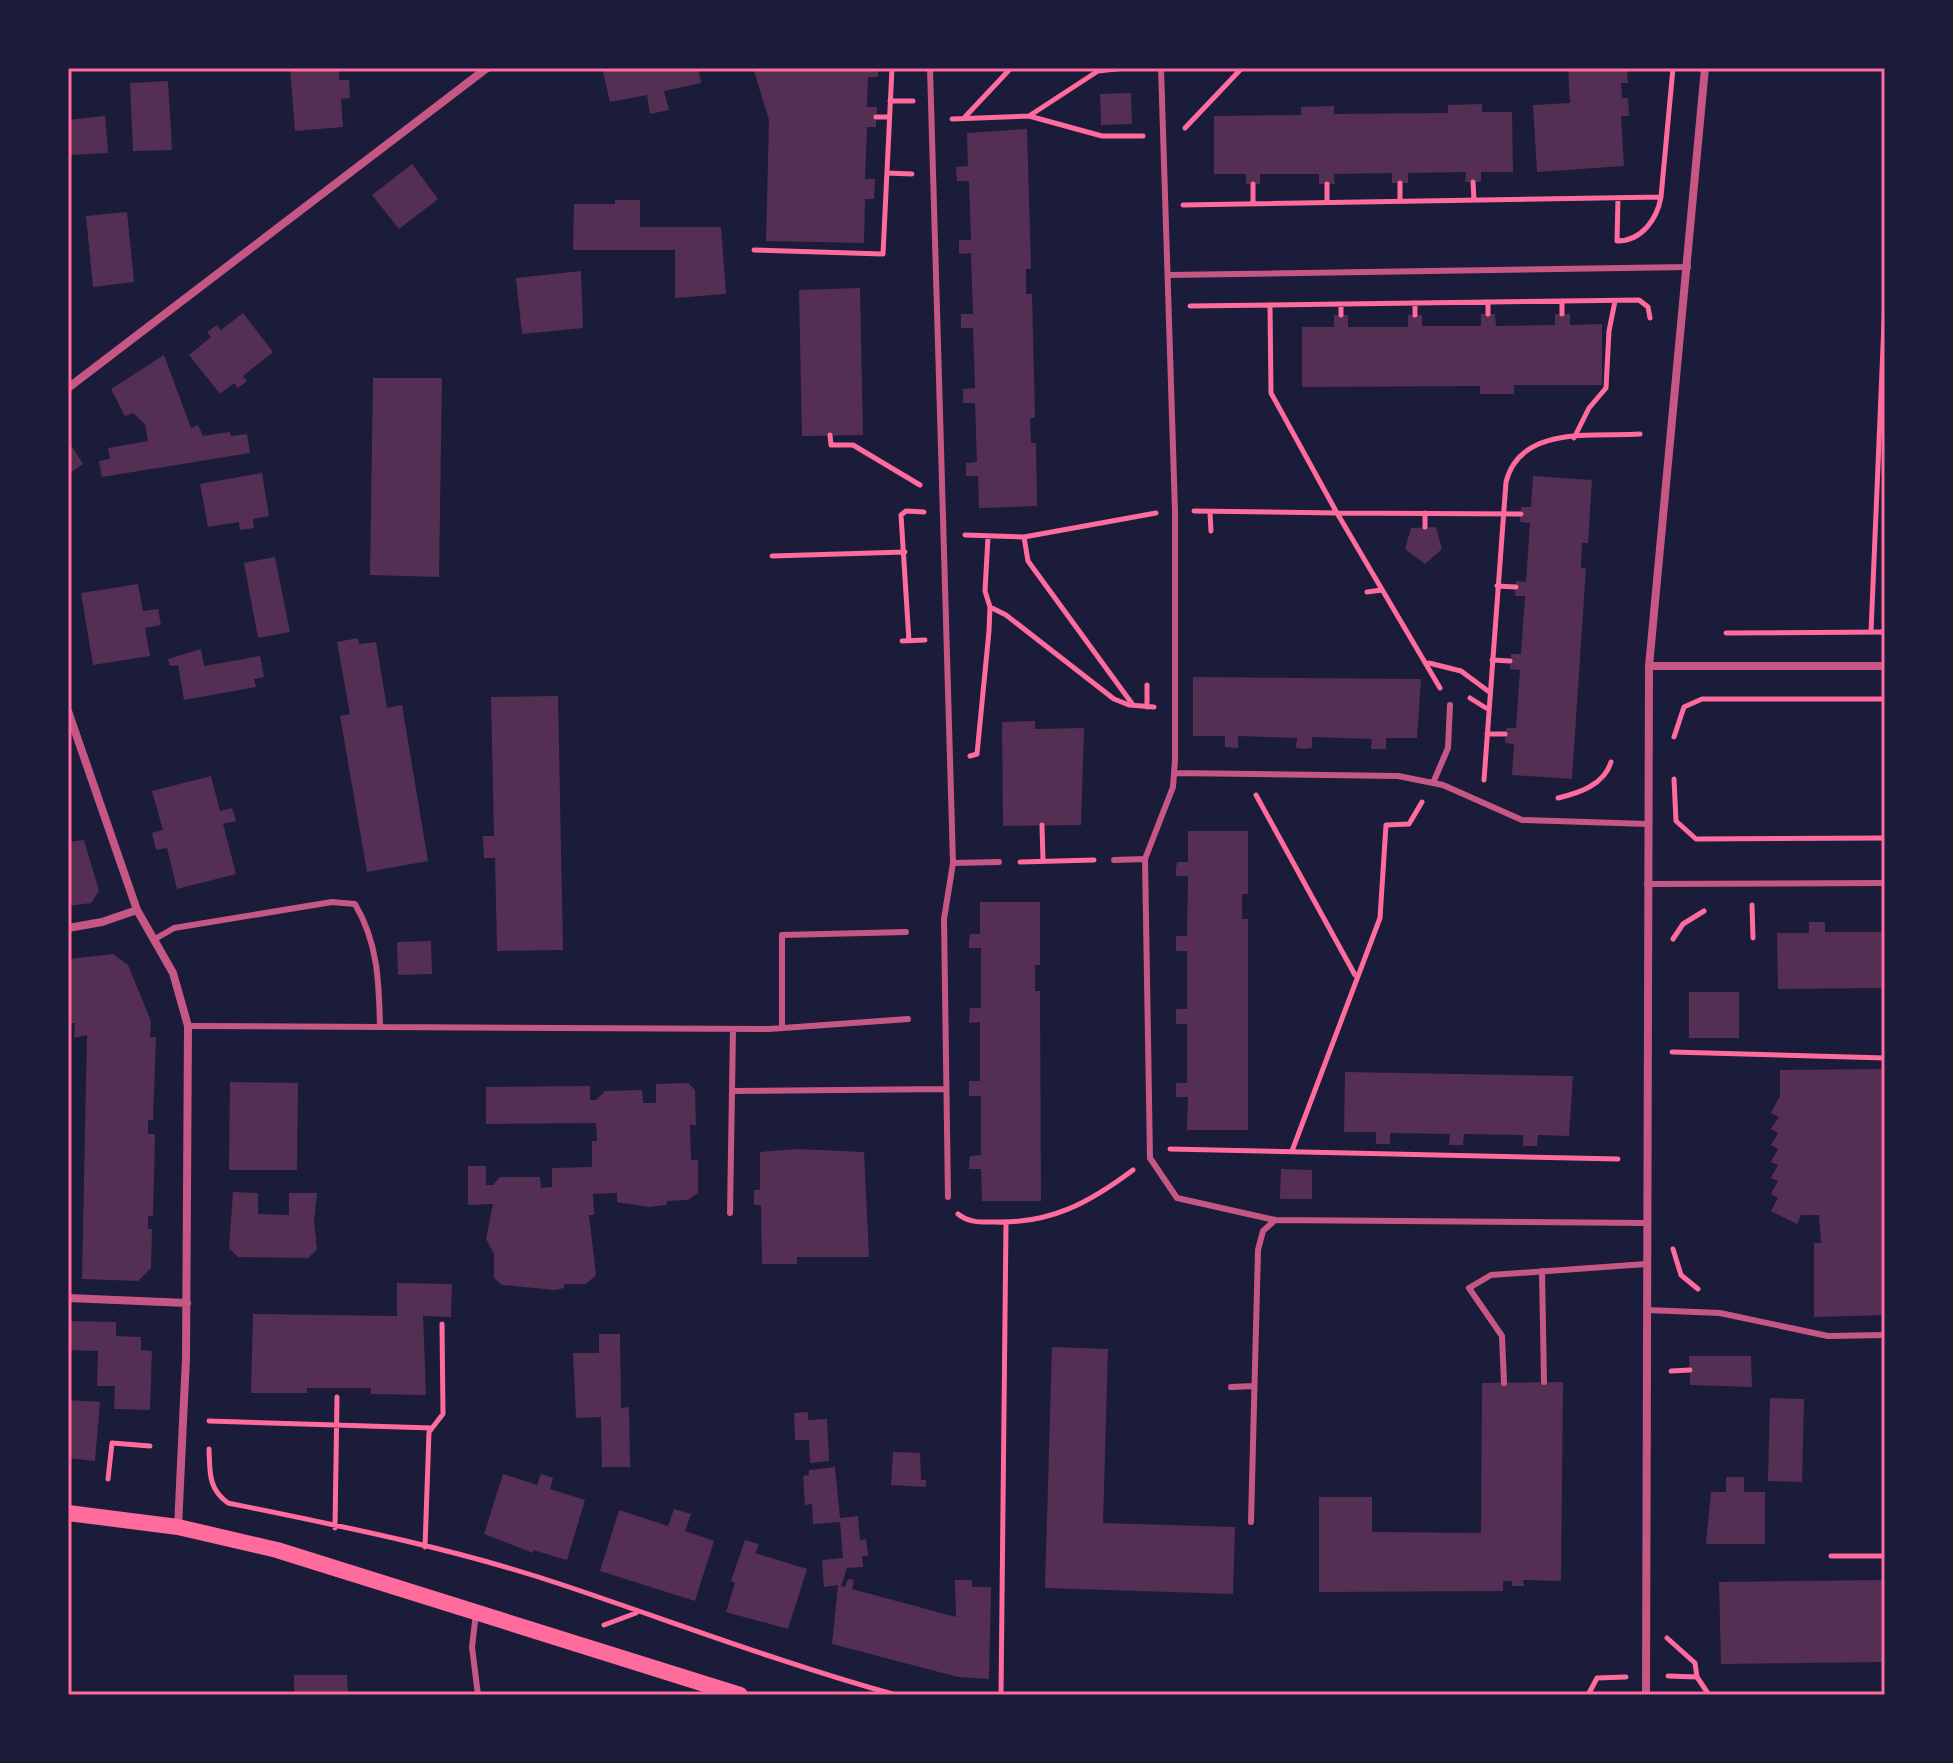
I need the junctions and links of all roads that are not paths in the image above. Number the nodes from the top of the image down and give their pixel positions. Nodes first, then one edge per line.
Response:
1 (487, 68) edge
2 (930, 68) edge
3 (1161, 68) edge
4 (1705, 68) edge
5 (1688, 267) junction
6 (1169, 275) junction
7 (68, 388) edge
8 (1649, 666) junction
9 (1885, 666) edge
10 (1450, 705) dead end
11 (68, 711) edge
12 (1175, 773) junction
13 (1433, 783) junction
14 (1648, 824) junction
15 (1145, 859) junction
16 (1114, 860) road end
17 (999, 862) road end
18 (953, 863) junction
19 (1885, 883) edge
20 (1647, 884) junction
21 (137, 910) junction
22 (68, 928) edge
23 (906, 932) dead end
24 (155, 939) junction
25 (908, 1019) dead end
26 (188, 1026) junction
27 (380, 1027) junction
28 (782, 1028) junction
29 (733, 1029) junction
30 (946, 1089) junction
31 (732, 1091) junction
32 (948, 1197) road end
33 (730, 1213) dead end
34 (1275, 1220) junction
35 (1646, 1223) junction
36 (1646, 1264) junction
37 (1542, 1271) junction
38 (68, 1298) edge
39 (187, 1303) junction
40 (1647, 1310) junction
41 (1885, 1335) edge
42 (1544, 1382) dead end
43 (1504, 1383) dead end
44 (1254, 1386) junction
45 (1231, 1387) dead end
46 (68, 1513) edge
47 (1251, 1522) dead end
48 (178, 1527) junction
49 (476, 1613) junction
50 (478, 1695) edge
51 (740, 1695) edge
52 (1646, 1695) edge

1 - 7 street
2 - 18 lane
3 - 6 lane
4 - 5 street
5 - 6 lane
5 - 8 street
6 - 12 lane
8 - 9 street
8 - 14 street
10 - 13 lane
11 - 21 street
12 - 13 lane
12 - 15 lane
13 - 14 lane
14 - 20 street
15 - 16 lane
15 - 34 lane
17 - 18 lane
18 - 30 lane
19 - 20 lane
20 - 35 street
21 - 22 street
21 - 24 street
23 - 28 lane
24 - 26 street
24 - 27 lane
25 - 28 lane
26 - 27 lane
26 - 39 street
27 - 29 lane
28 - 29 lane
29 - 31 lane
30 - 31 lane
30 - 32 lane
31 - 33 lane
34 - 35 lane
34 - 44 lane
35 - 36 street
36 - 37 lane
36 - 40 street
37 - 42 lane
37 - 43 lane
38 - 39 street
39 - 48 street
40 - 41 lane
40 - 52 street
44 - 45 lane
44 - 47 lane
46 - 48 main road
48 - 49 main road
49 - 50 lane
49 - 51 main road

